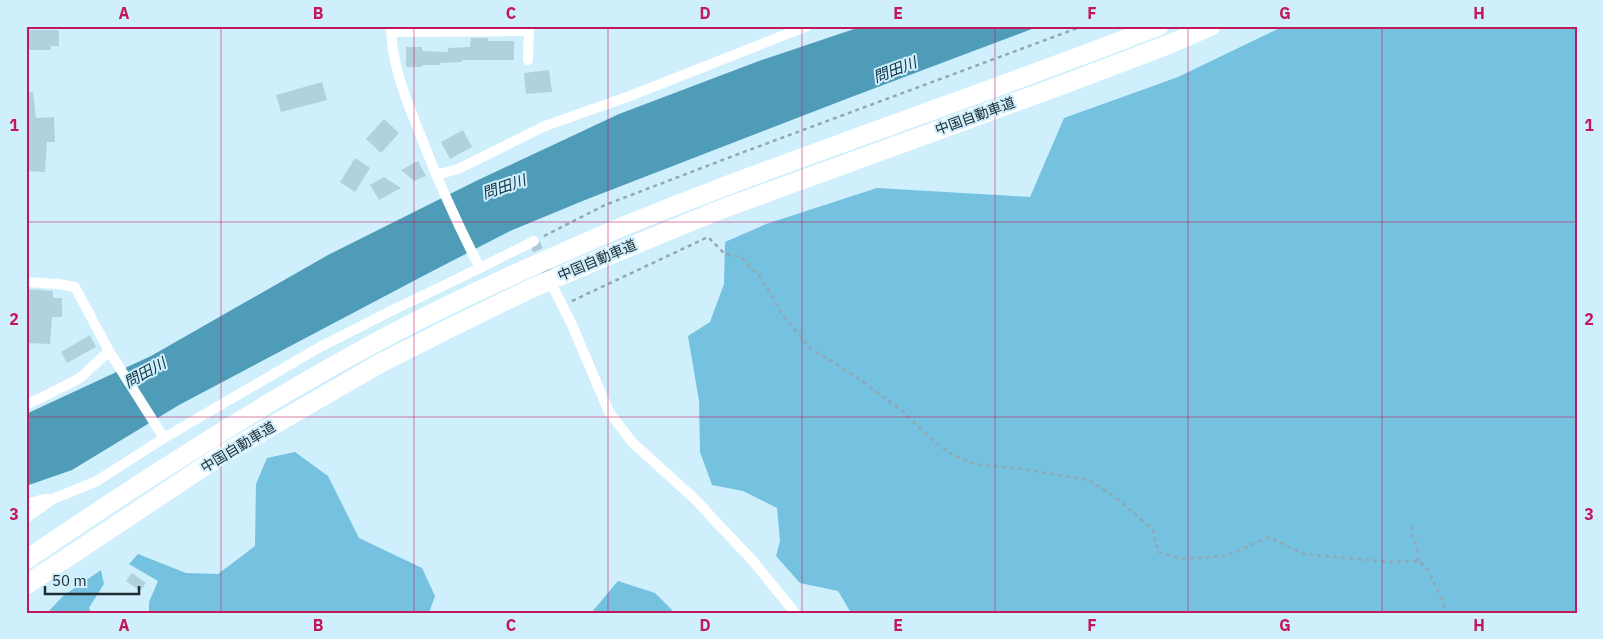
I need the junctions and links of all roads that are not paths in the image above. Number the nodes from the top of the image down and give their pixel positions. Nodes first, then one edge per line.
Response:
1 (807, 26) edge
2 (1159, 26) edge
3 (1211, 26) edge
4 (391, 29) edge
5 (529, 29) edge
6 (528, 60) dead end
7 (436, 175) junction
8 (534, 242) road end
9 (480, 268) junction
10 (26, 282) edge
11 (556, 291) tunnel mouth
12 (109, 351) junction
13 (26, 404) edge
14 (162, 436) junction
15 (53, 499) junction
16 (26, 504) edge
17 (26, 518) edge
18 (26, 560) edge
19 (26, 585) edge
20 (795, 613) edge

1 - 7 street
2 - 18 highway, 中国自動車道
3 - 19 highway, 中国自動車道
4 - 5 street
4 - 7 street
5 - 6 street
7 - 9 street
8 - 9 street
9 - 14 street
10 - 12 street
11 - 20 street
12 - 13 street
12 - 14 street
14 - 15 street
15 - 16 street
15 - 17 street

